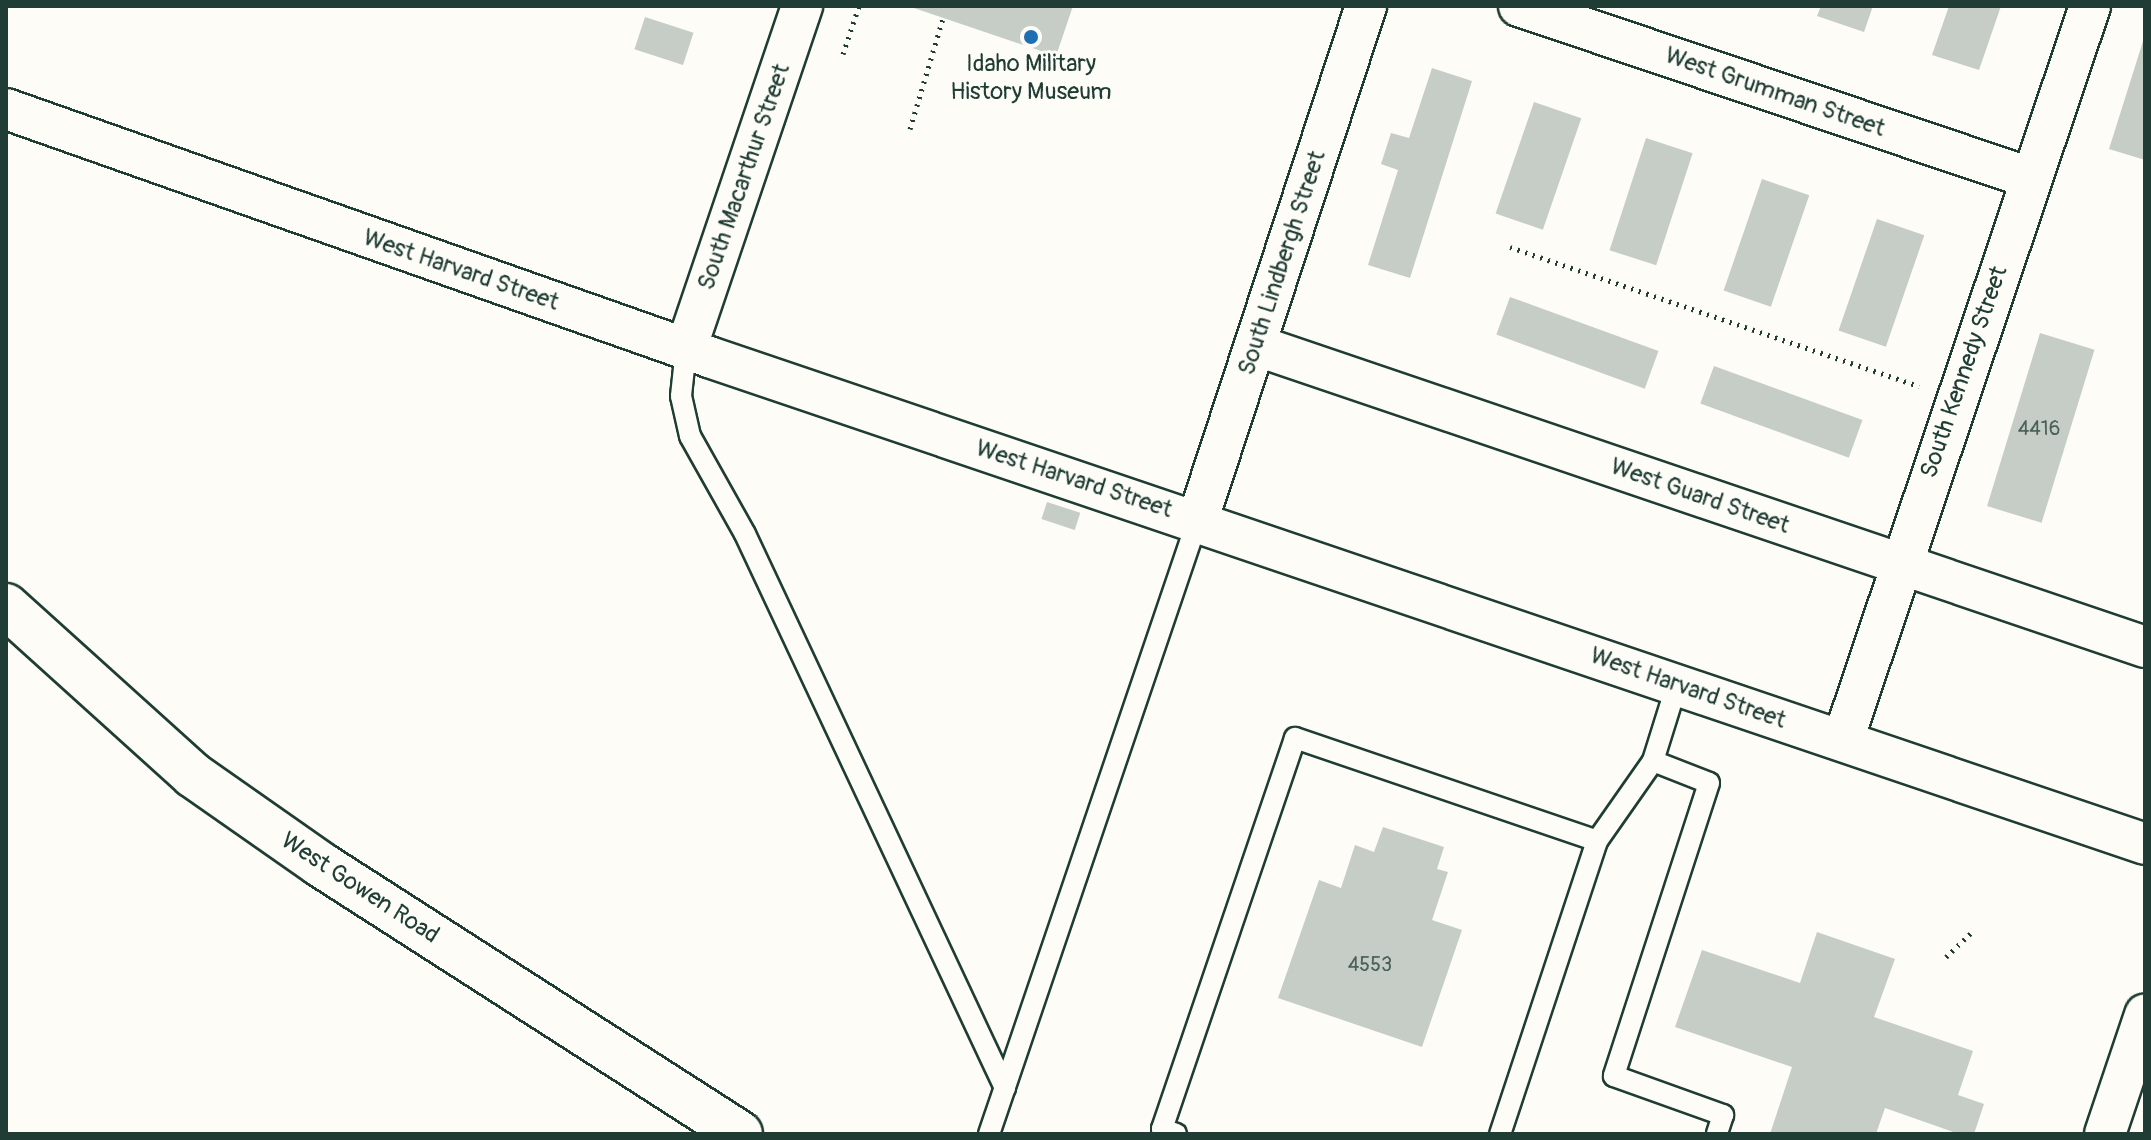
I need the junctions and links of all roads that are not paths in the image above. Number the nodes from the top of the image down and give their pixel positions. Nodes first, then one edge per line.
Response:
1 (802, 6) edge
2 (1366, 6) edge
3 (1519, 6) edge
4 (2090, 6) edge
5 (6, 109) edge
6 (2030, 178) junction
7 (1255, 345) junction
8 (686, 349) junction
9 (1198, 519) junction
10 (1898, 563) junction
11 (6, 606) edge
12 (2145, 647) edge
13 (1677, 684) junction
14 (1843, 740) junction
15 (1653, 761) junction
16 (1597, 841) junction
17 (2145, 844) edge
18 (2145, 1015) edge
19 (1005, 1088) junction
20 (740, 1134) edge
21 (989, 1134) edge
22 (1176, 1134) edge
23 (1500, 1134) edge
24 (1717, 1134) edge
25 (2105, 1134) edge

1 - 8 street, South Macarthur Street
2 - 7 street, South Lindbergh Street
3 - 6 street, West Grumman Street
4 - 6 street, South Kennedy Street
5 - 8 street, West Harvard Street
6 - 10 street, South Kennedy Street
7 - 9 street, South Lindbergh Street
7 - 10 street, West Guard Street
8 - 9 street, West Harvard Street
8 - 19 lane
9 - 13 street, West Harvard Street
9 - 19 lane
10 - 12 street, West Guard Street
10 - 14 street, South Kennedy Street
11 - 20 main road, West Gowen Road
13 - 14 street, West Harvard Street
13 - 15 lane
14 - 17 street, West Harvard Street
15 - 16 lane
15 - 24 lane
16 - 22 lane
16 - 23 lane
18 - 25 street
19 - 21 lane

